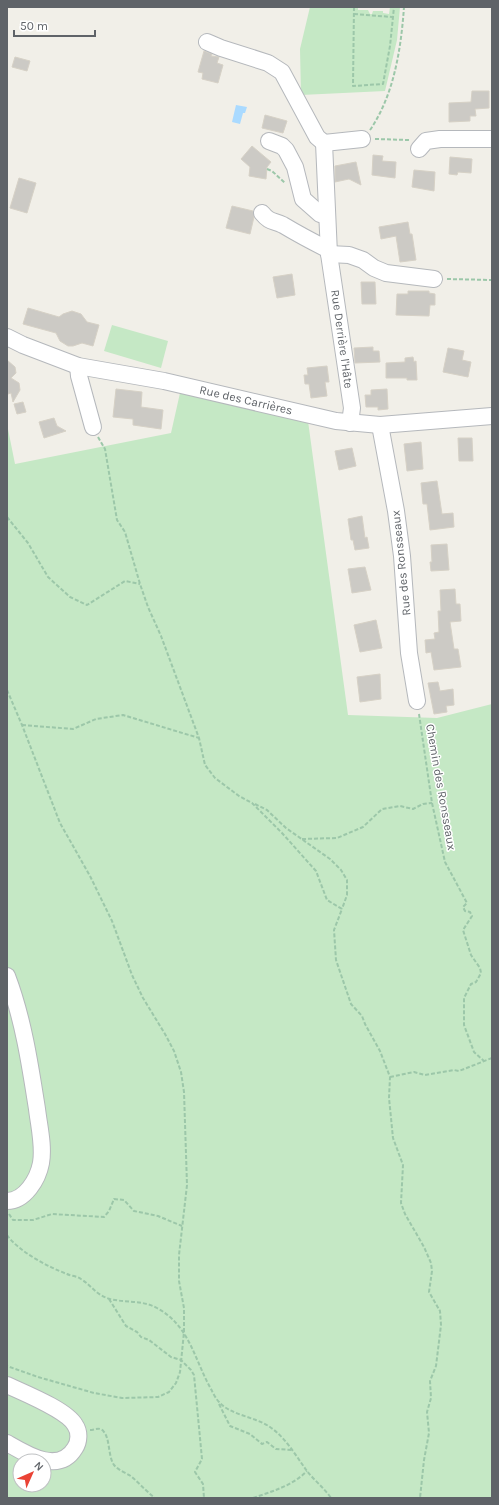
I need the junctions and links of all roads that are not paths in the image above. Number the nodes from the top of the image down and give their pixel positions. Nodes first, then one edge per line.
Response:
1 (207, 42) dead end
2 (362, 139) road end
3 (492, 139) edge
4 (269, 141) dead end
5 (324, 143) junction
6 (423, 145) road end
7 (262, 213) dead end
8 (326, 216) junction
9 (329, 252) junction
10 (434, 279) road end
11 (7, 337) edge
12 (78, 366) junction
13 (492, 416) edge
14 (350, 423) junction
15 (380, 425) junction
16 (93, 427) road end
17 (418, 701) road end
18 (7, 976) edge
19 (7, 1201) edge
20 (7, 1385) edge
21 (7, 1443) edge

1 - 5 street
2 - 5 street
3 - 6 street
4 - 8 street
5 - 8 street, Rue Derrière l'Hâte
7 - 9 street
8 - 9 street, Rue Derrière l'Hâte
9 - 10 street
9 - 14 street, Rue Derrière l'Hâte
11 - 12 street, Rue des Carrières
12 - 14 street, Rue des Carrières
12 - 16 street
13 - 15 street, Rue des Carrières
14 - 15 street, Rue des Carrières
15 - 17 street, Rue des Ronsseaux
18 - 19 street
20 - 21 street

